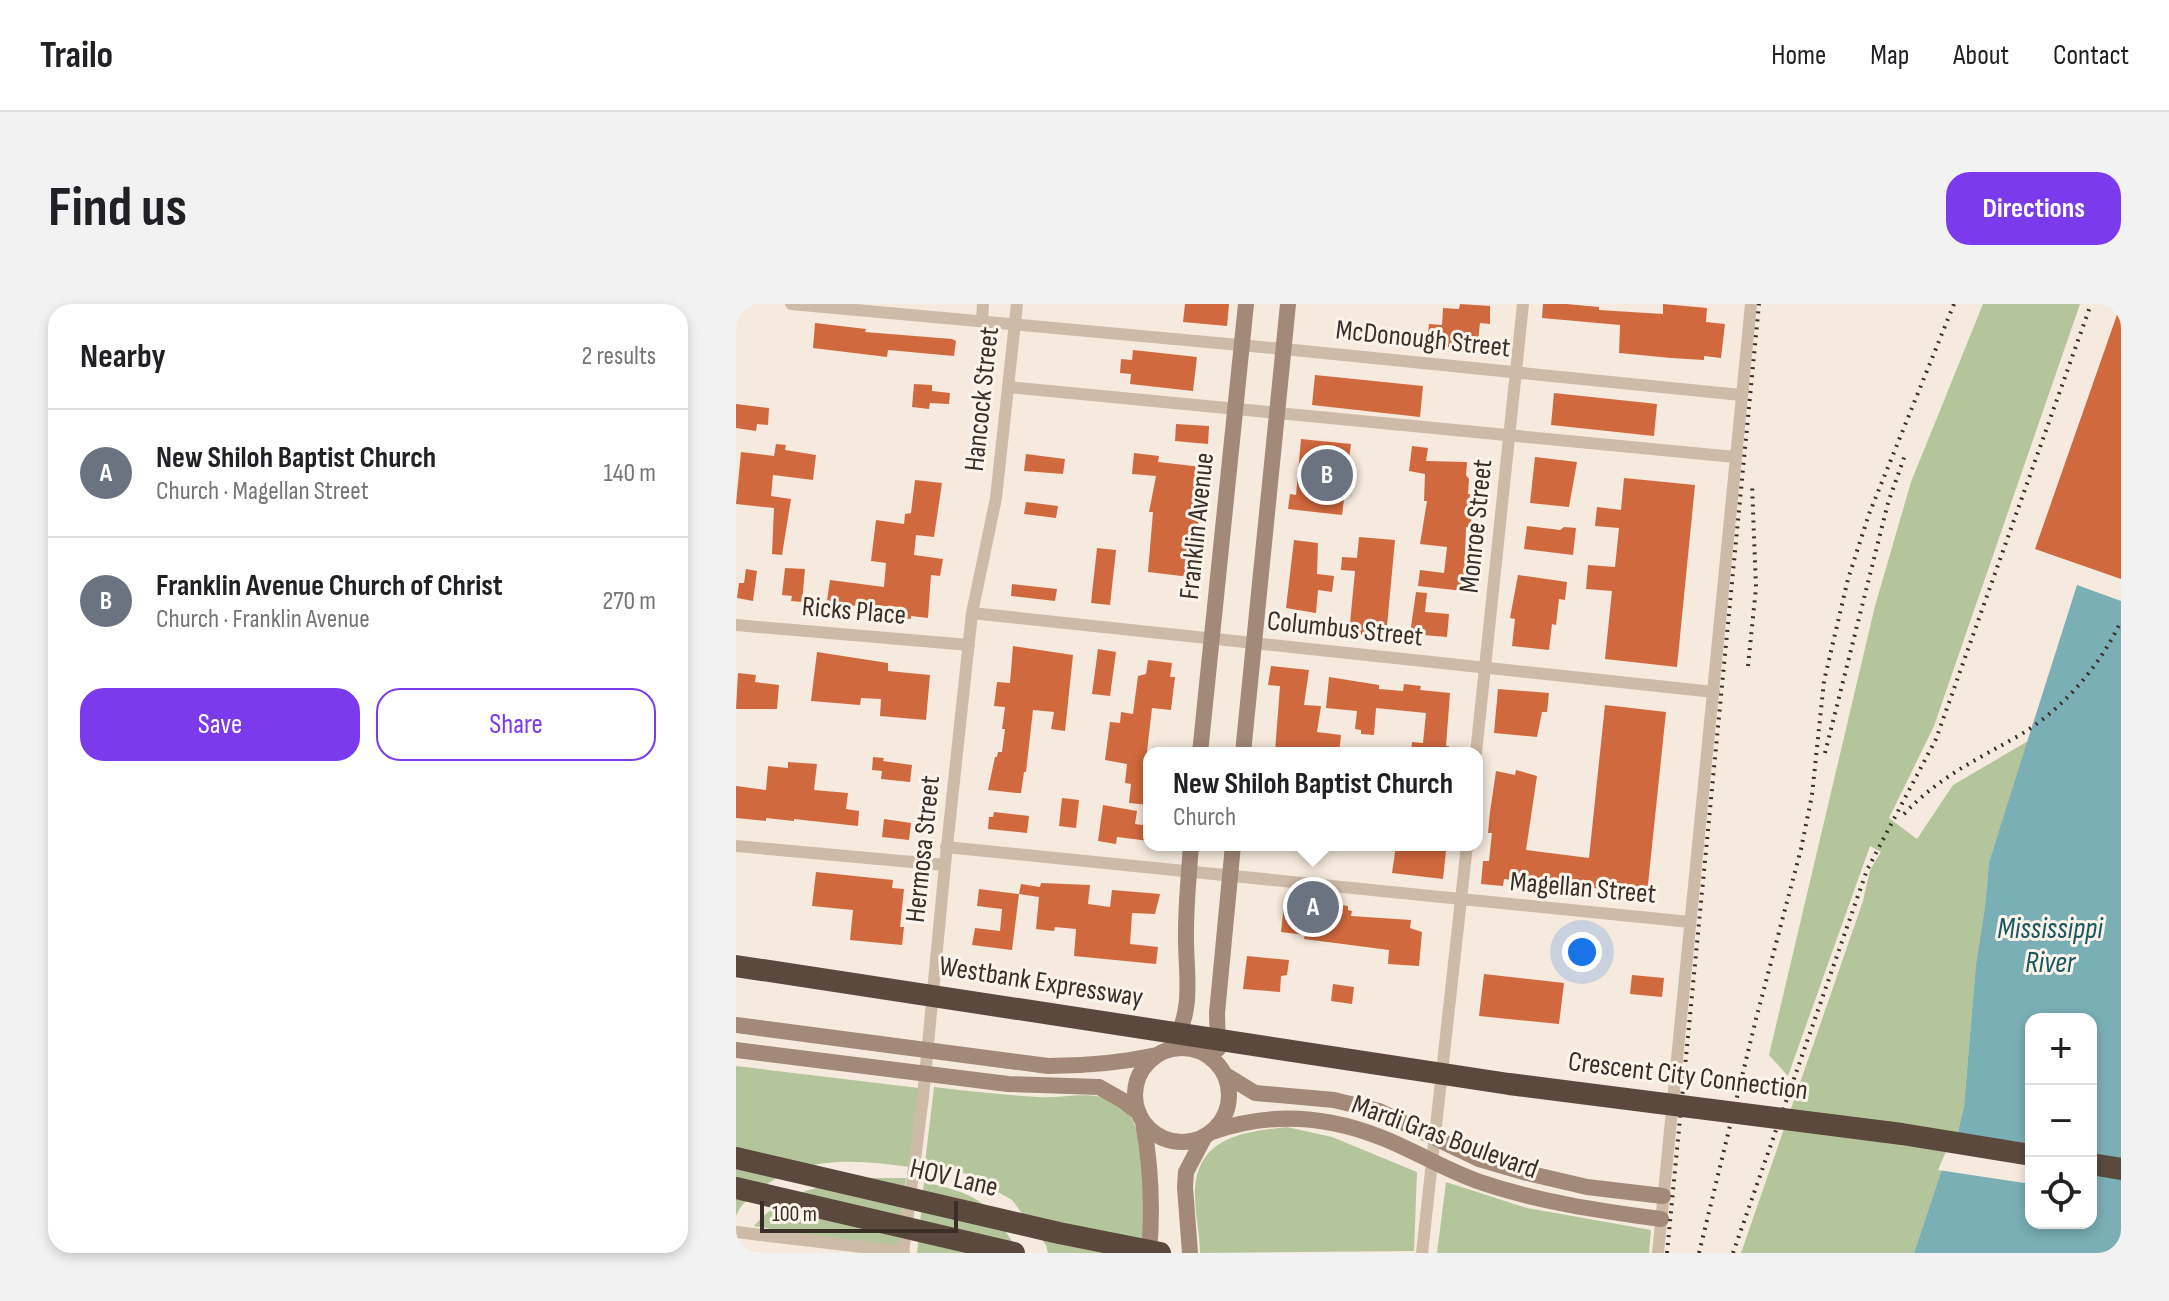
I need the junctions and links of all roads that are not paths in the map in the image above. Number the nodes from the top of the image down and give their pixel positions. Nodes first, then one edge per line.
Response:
1 (791, 304) edge
2 (983, 304) edge
3 (1017, 304) edge
4 (1246, 304) edge
5 (1288, 304) edge
6 (1523, 304) edge
7 (1750, 310) edge
8 (982, 322) junction
9 (1014, 325) junction
10 (1242, 345) junction
11 (1284, 349) junction
12 (1517, 373) junction
13 (1009, 387) junction
14 (1741, 395) junction
15 (1235, 409) junction
16 (1277, 412) junction
17 (1510, 435) junction
18 (1735, 457) junction
19 (996, 498) joint
20 (972, 613) junction
21 (736, 625) edge
22 (1211, 640) junction
23 (1255, 644) junction
24 (969, 645) junction
25 (1485, 667) junction
26 (1714, 692) junction
27 (1201, 747) edge
28 (1244, 747) edge
29 (1477, 747) edge
30 (736, 846) edge
31 (946, 847) junction
32 (1191, 851) edge
33 (1232, 851) edge
34 (1466, 851) edge
35 (945, 865) junction
36 (1189, 871) junction
37 (1229, 875) junction
38 (1462, 901) junction
39 (1690, 922) junction
40 (736, 966) edge
41 (736, 1025) edge
42 (928, 1049) junction
43 (736, 1050) edge
44 (1161, 1054) junction
45 (1337, 1058) joint
46 (1222, 1070) junction
47 (925, 1072) junction
48 (1141, 1117) junction
49 (1208, 1134) junction
50 (1436, 1137) junction
51 (2025, 1154) edge
52 (736, 1158) edge
53 (1432, 1162) junction
54 (2097, 1165) edge
55 (2121, 1169) edge
56 (736, 1188) edge
57 (1663, 1196) junction
58 (1661, 1219) junction
59 (736, 1232) edge
60 (904, 1252) edge
61 (1014, 1253) edge
62 (1149, 1253) edge
63 (1160, 1253) edge
64 (1190, 1253) edge
65 (1422, 1253) edge
66 (1658, 1253) edge

1 - 8 street, McDonough Street
2 - 8 street, Hancock Street
3 - 9 street, Hancock Street
4 - 10 main road, Franklin Avenue
5 - 11 main road
6 - 12 street, Monroe Street
7 - 14 street
8 - 9 street, McDonough Street
9 - 10 street, McDonough Street
9 - 13 street, Hancock Street
10 - 11 street, McDonough Street
10 - 15 main road, Franklin Avenue
11 - 12 street, McDonough Street
11 - 16 main road
12 - 14 street, McDonough Street
12 - 17 street, Monroe Street
13 - 15 street
13 - 19 street, Hancock Street
14 - 18 street
15 - 16 street
15 - 22 main road, Franklin Avenue
16 - 17 street
16 - 23 main road
17 - 18 street
17 - 25 street, Monroe Street
18 - 26 street
19 - 20 street, Hermosa Street
20 - 22 street, Columbus Street
20 - 24 street, Hermosa Street
21 - 24 street, Ricks Place
22 - 23 street, Columbus Street
22 - 27 main road, Franklin Avenue
23 - 25 street, Columbus Street
23 - 28 main road
24 - 31 street, Hermosa Street
25 - 26 street, Columbus Street
25 - 29 street, Monroe Street
26 - 39 street
30 - 35 street
31 - 35 street, Hermosa Street
31 - 36 street, Magellan Street
32 - 36 main road
33 - 37 main road
34 - 38 street
35 - 42 street, Hermosa Street
36 - 37 street, Magellan Street
36 - 44 main road
37 - 38 street, Magellan Street
37 - 46 main road
38 - 39 street, Magellan Street
38 - 50 street
39 - 57 street
40 - 45 highway, Westbank Expressway, bridge
41 - 42 main road
42 - 44 main road
42 - 47 street, Hermosa Street
43 - 47 main road
44 - 46 main road
44 - 48 main road
45 - 51 highway, Crescent City Connection, bridge
46 - 49 main road
46 - 50 main road, Mardi Gras Boulevard
47 - 48 main road
47 - 60 street, Hermosa Street
48 - 49 main road
48 - 62 main road
49 - 53 main road, Mardi Gras Boulevard
49 - 64 main road
50 - 53 street
50 - 57 main road, Mardi Gras Boulevard
52 - 63 highway, HOV Lane, bridge
53 - 58 main road, Mardi Gras Boulevard
53 - 65 street
54 - 55 highway
56 - 61 highway, bridge
57 - 58 street
58 - 66 street
59 - 60 street

